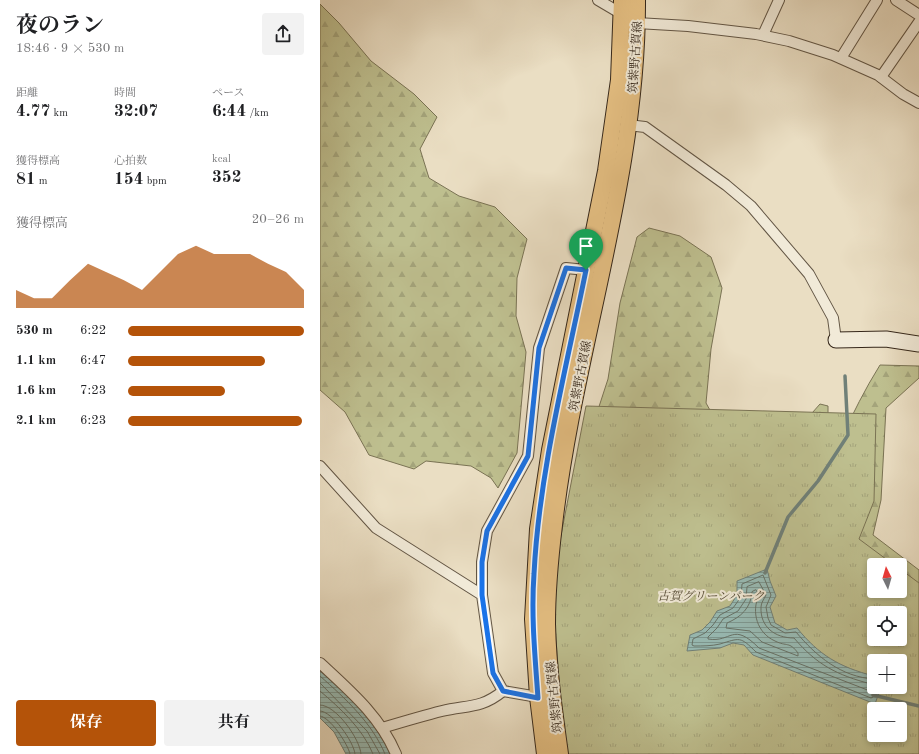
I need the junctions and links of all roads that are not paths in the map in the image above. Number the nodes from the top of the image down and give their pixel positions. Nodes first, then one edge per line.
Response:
1 (598, 0) edge
2 (637, 0) edge
3 (780, 0) edge
4 (876, 0) edge
5 (896, 0) edge
6 (623, 8) edge
7 (919, 15) edge
8 (919, 22) edge
9 (637, 23) junction
10 (763, 35) junction
11 (841, 58) junction
12 (882, 77) junction
13 (919, 103) edge
14 (628, 125) junction
15 (586, 270) junction
16 (836, 340) joint
17 (919, 344) edge
18 (320, 466) edge
19 (482, 595) junction
20 (320, 663) edge
21 (503, 691) junction
22 (538, 698) junction
23 (382, 728) junction
24 (396, 754) edge
25 (545, 754) edge
26 (560, 754) edge

1 - 6 street
2 - 9 main road, 筑紫野古賀線
3 - 10 street
4 - 11 street
5 - 7 street
6 - 9 street
6 - 15 main road, 筑紫野古賀線
8 - 12 street
9 - 10 street
9 - 14 main road, 筑紫野古賀線
10 - 11 street
11 - 12 street
12 - 13 street
14 - 16 street
14 - 26 main road, 筑紫野古賀線
15 - 19 street
15 - 22 main road, 筑紫野古賀線
16 - 17 street
18 - 19 street
19 - 21 street
20 - 23 street
21 - 22 street
21 - 23 street
22 - 25 main road, 筑紫野古賀線
23 - 24 street

